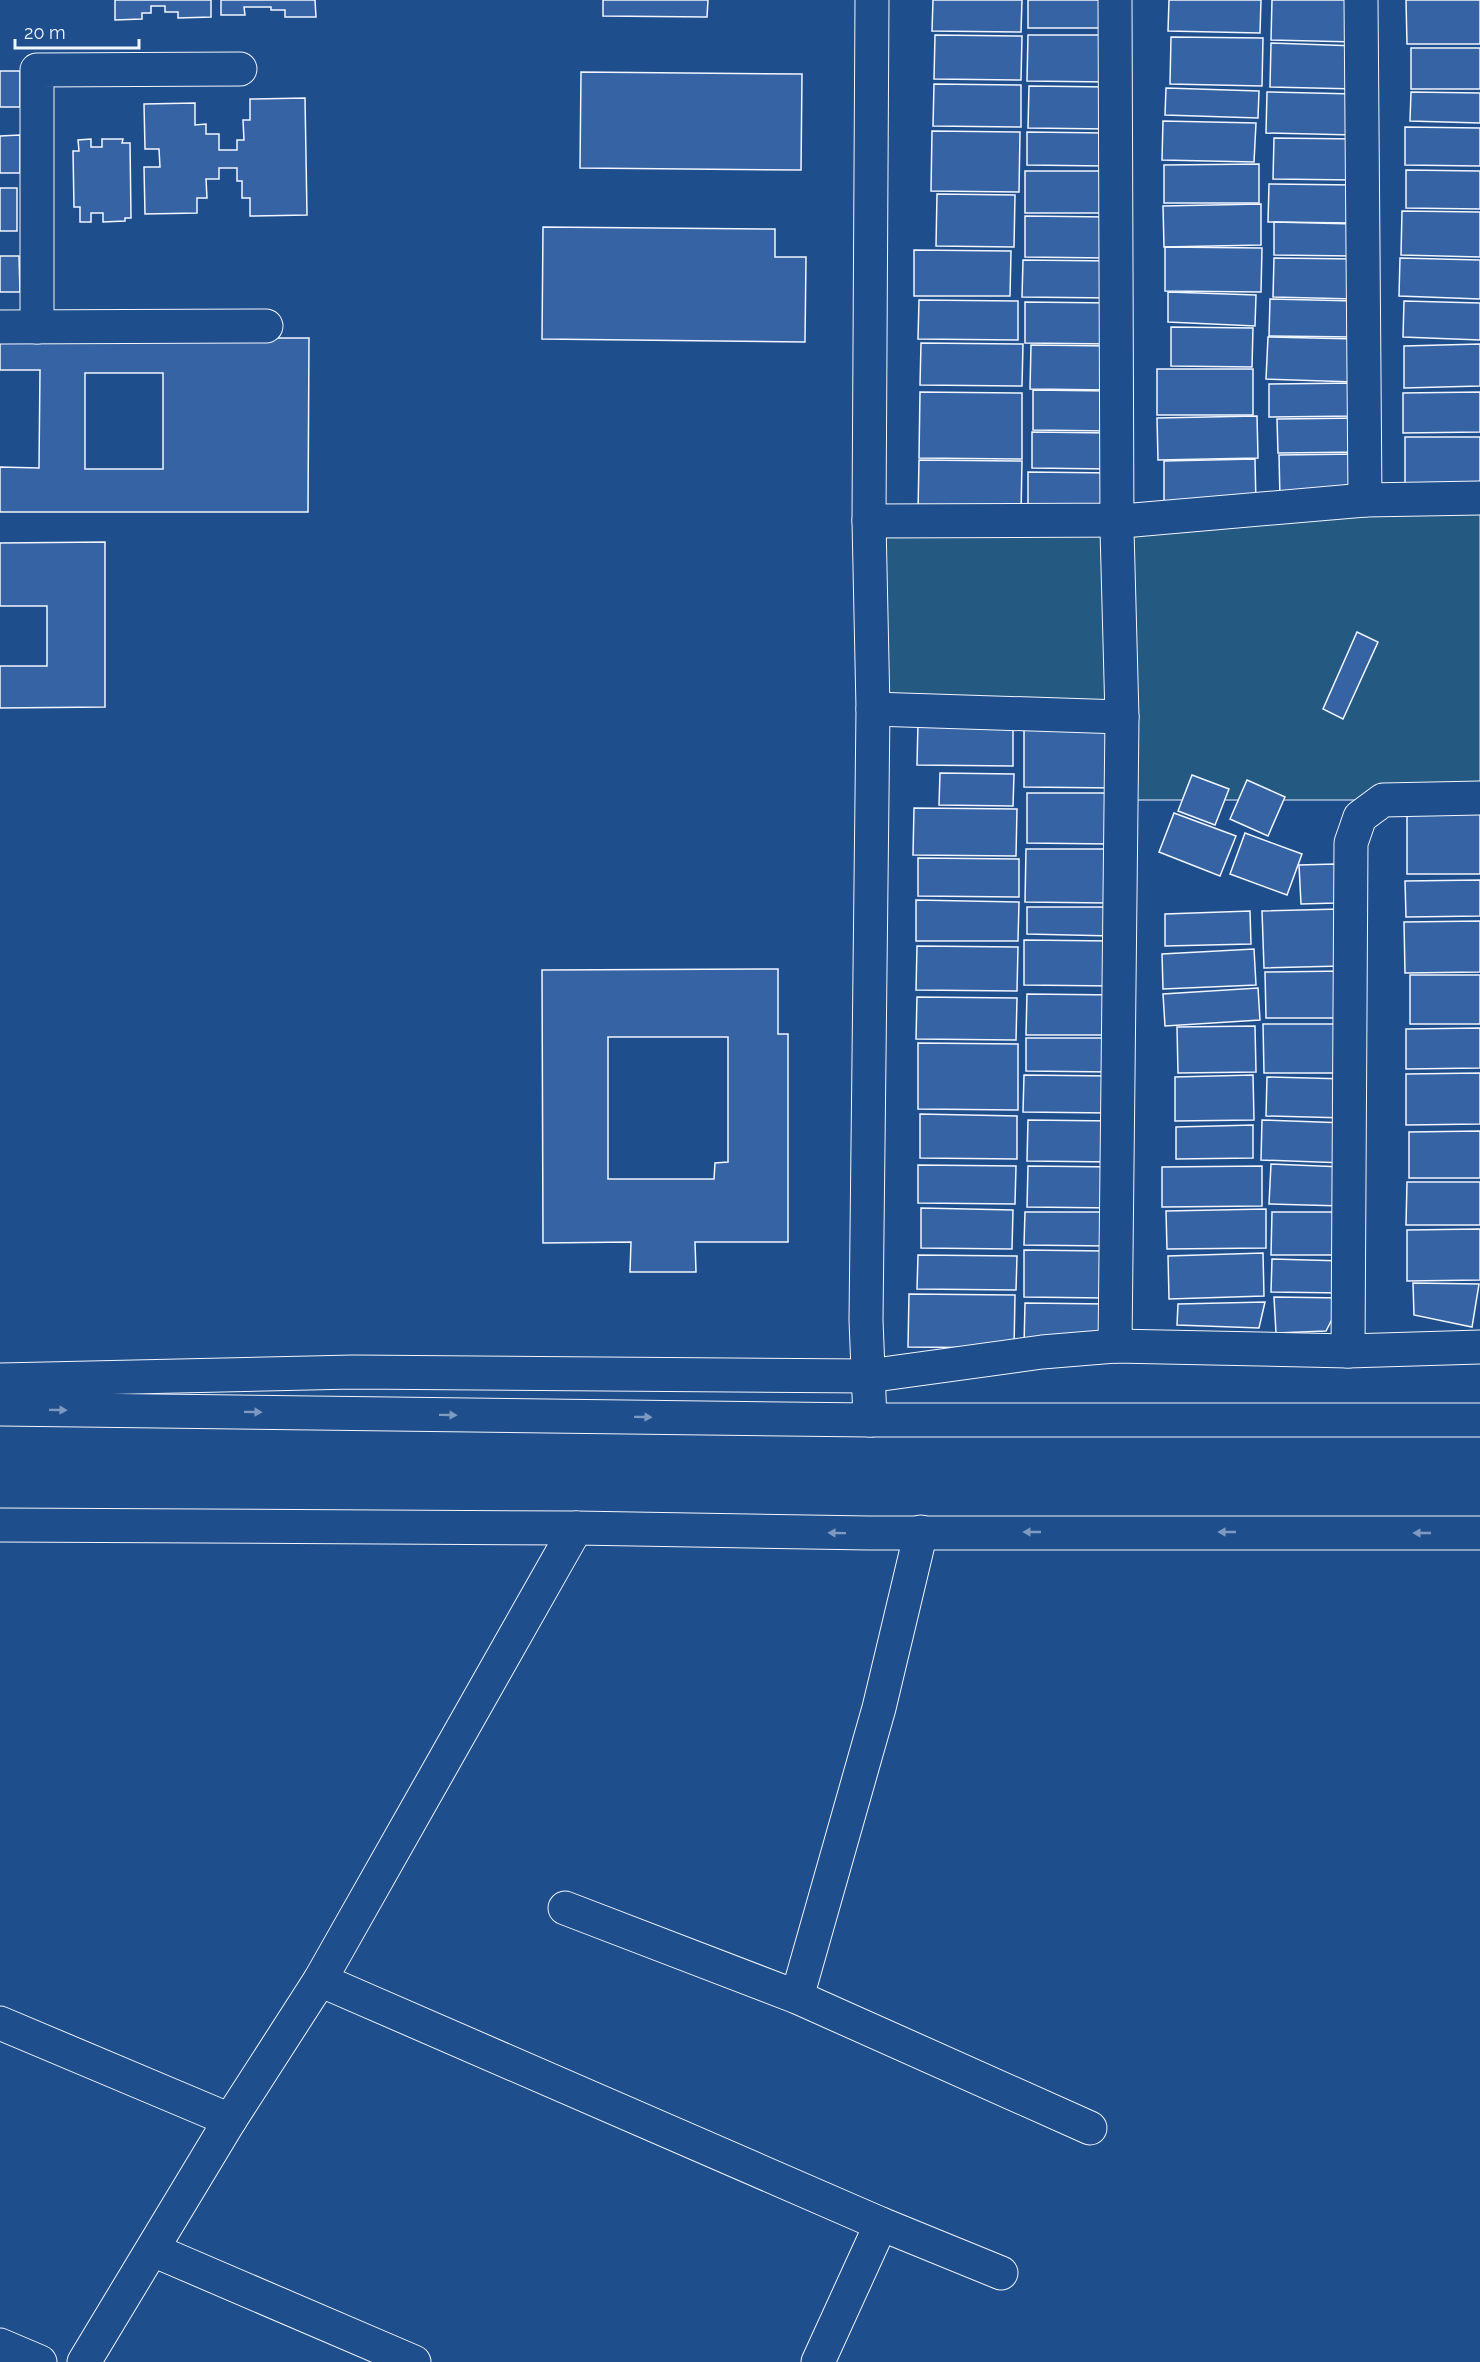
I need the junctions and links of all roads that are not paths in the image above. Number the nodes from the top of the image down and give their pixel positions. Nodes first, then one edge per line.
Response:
1 (872, 0) edge
2 (1115, 0) edge
3 (1361, 0) edge
4 (240, 69) dead end
5 (266, 326) dead end
6 (0, 327) edge
7 (37, 327) junction
8 (1480, 498) edge
9 (1365, 500) junction
10 (1117, 520) junction
11 (869, 521) junction
12 (873, 709) junction
13 (1122, 717) junction
14 (1480, 798) edge
15 (1116, 1346) junction
16 (1480, 1347) edge
17 (1348, 1351) junction
18 (868, 1376) junction
19 (0, 1380) edge
20 (0, 1409) edge
21 (870, 1420) junction
22 (1480, 1420) edge
23 (0, 1525) edge
24 (576, 1528) junction
25 (921, 1532) junction
26 (1480, 1533) edge
27 (565, 1908) dead end
28 (320, 1980) junction
29 (797, 1997) junction
30 (0, 2023) edge
31 (230, 2120) junction
32 (1090, 2128) dead end
33 (881, 2224) junction
34 (153, 2250) junction
35 (1001, 2273) dead end
36 (0, 2345) edge
37 (40, 2362) edge
38 (84, 2362) edge
39 (414, 2362) edge
40 (818, 2362) edge

1 - 11 main road
2 - 10 main road
3 - 9 main road
4 - 7 main road
5 - 7 main road
6 - 7 main road
8 - 9 main road
9 - 10 main road
10 - 11 main road
10 - 13 main road
11 - 12 main road
12 - 13 main road
12 - 18 main road
13 - 15 main road
14 - 17 main road
15 - 17 main road
15 - 18 main road
16 - 17 main road
18 - 19 main road
18 - 21 main road
20 -> 21 main road
21 - 22 main road
23 - 24 main road
25 -> 24 main road
24 - 28 main road
26 -> 25 main road
25 - 29 main road
27 - 29 main road
28 - 31 main road
28 - 33 main road
29 - 32 main road
30 - 31 main road
31 - 34 main road
33 - 35 main road
33 - 40 main road
34 - 38 main road
34 - 39 main road
36 - 37 main road

